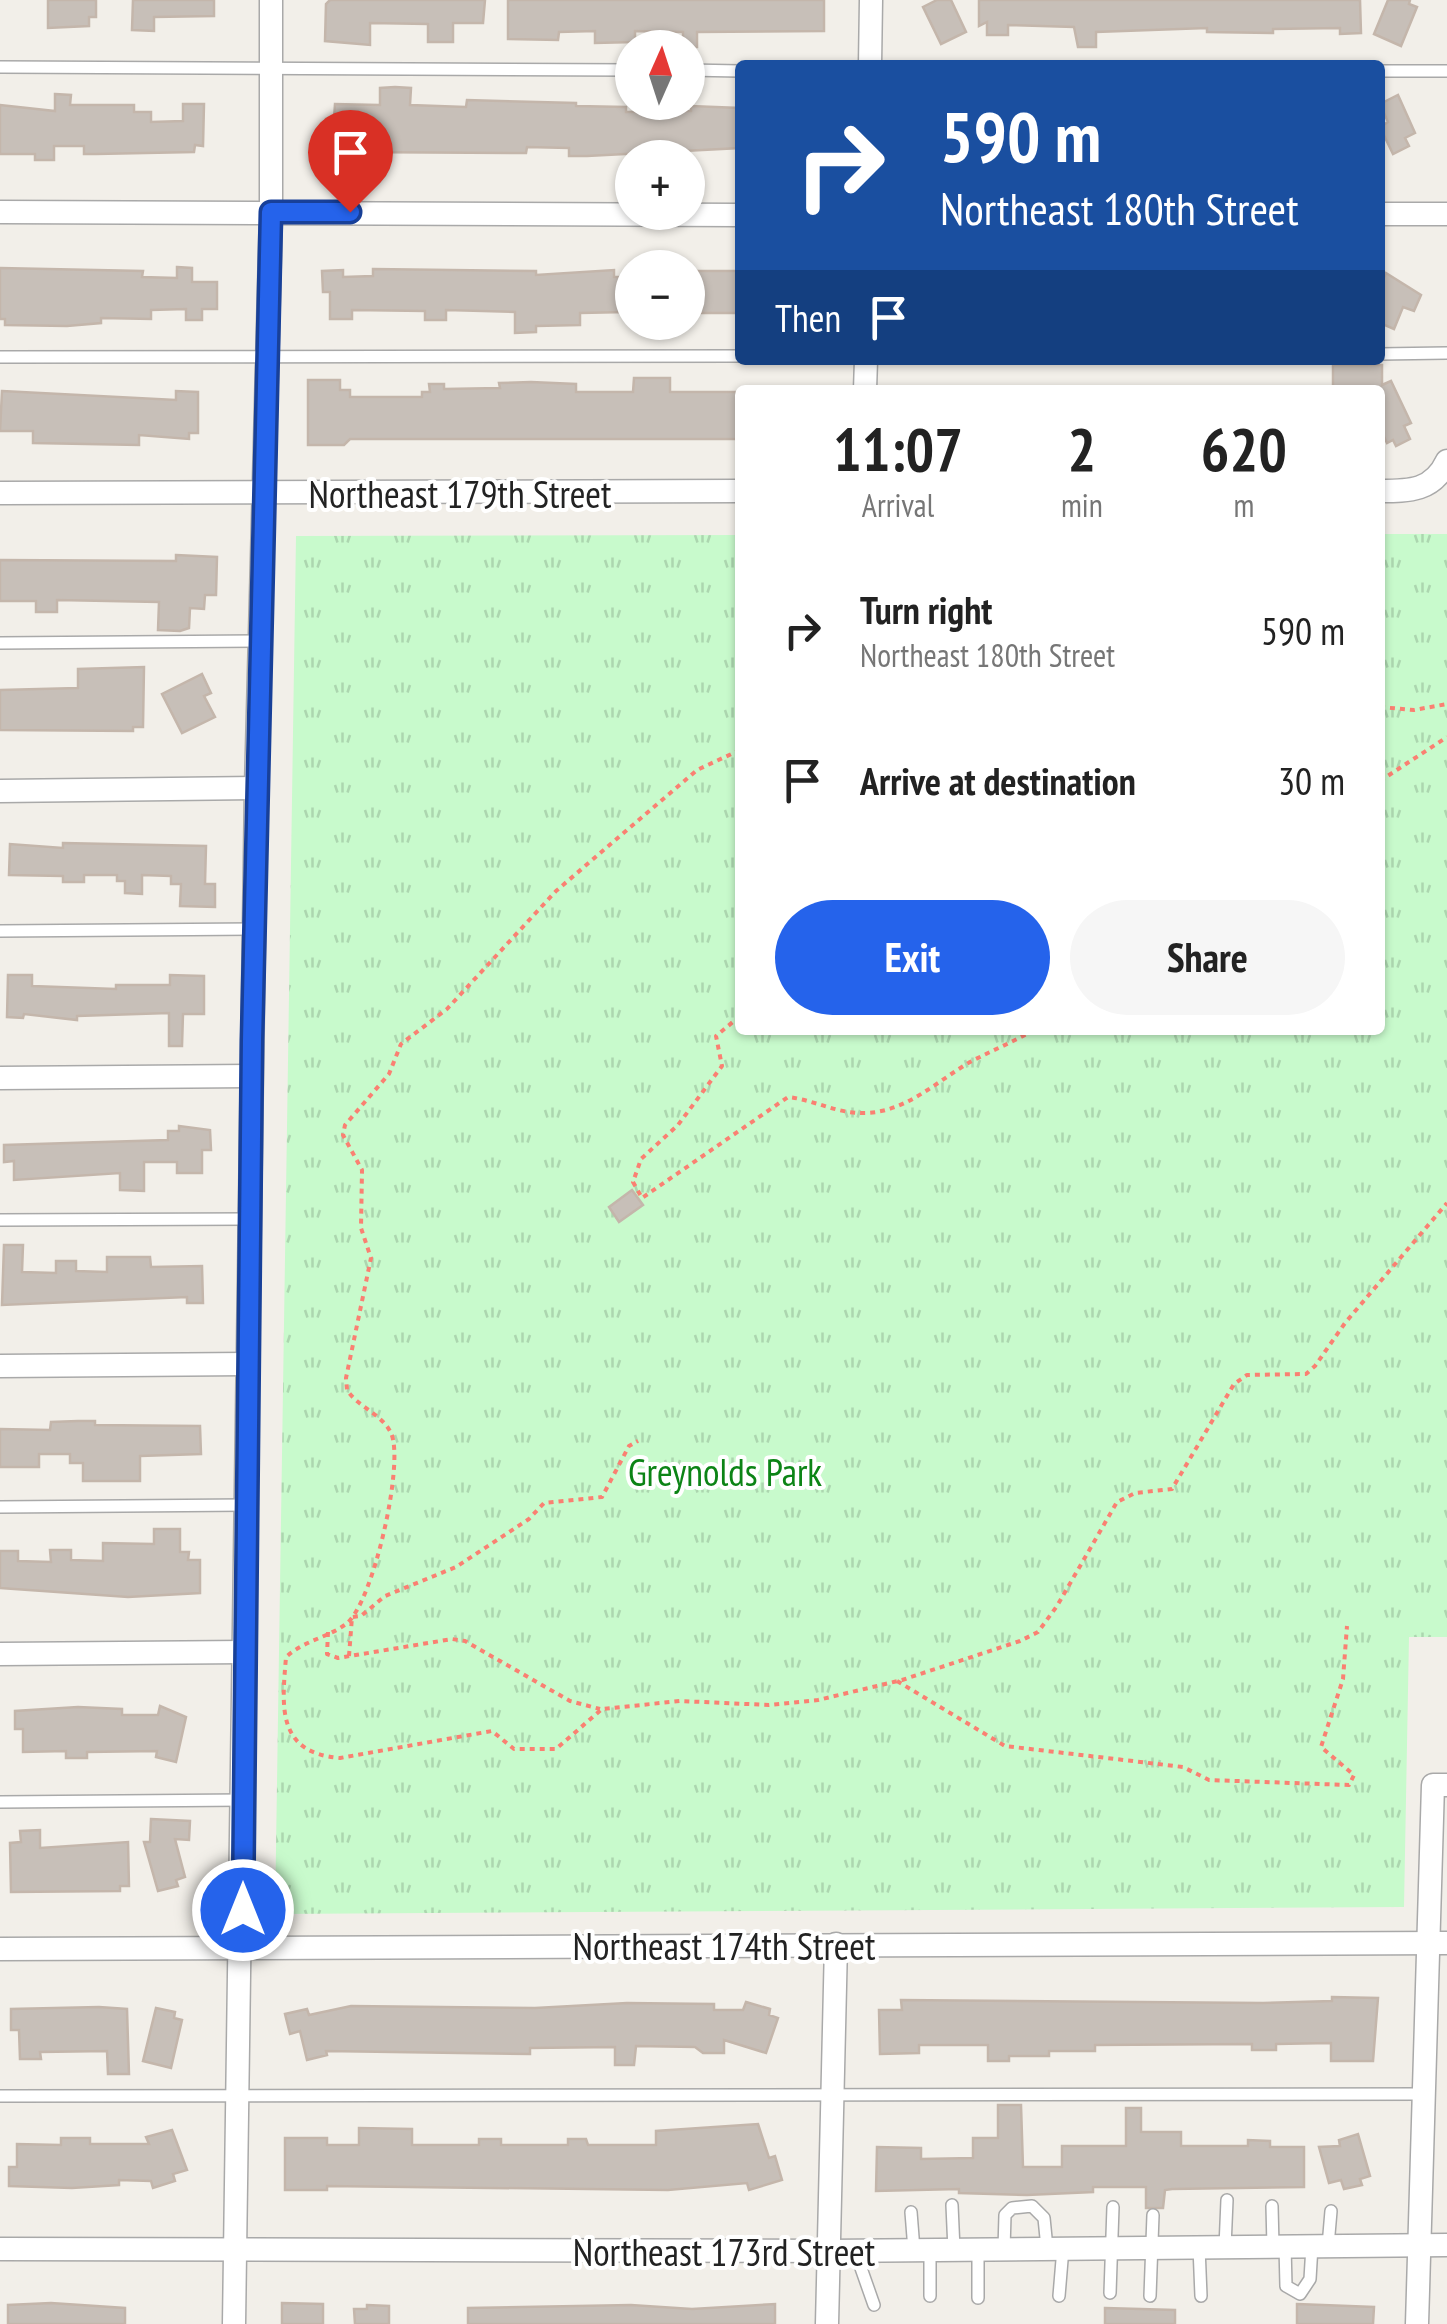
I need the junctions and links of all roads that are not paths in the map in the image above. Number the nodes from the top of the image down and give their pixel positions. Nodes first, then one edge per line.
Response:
1 (271, 0) edge
2 (871, 0) edge
3 (870, 60) edge
4 (0, 67) edge
5 (271, 68) junction
6 (615, 70) edge
7 (705, 70) edge
8 (735, 70) edge
9 (1385, 71) edge
10 (1447, 71) edge
11 (0, 212) edge
12 (271, 212) junction
13 (1385, 214) edge
14 (1447, 214) edge
15 (735, 215) edge
16 (1447, 353) edge
17 (1385, 354) edge
18 (735, 356) edge
19 (0, 357) edge
20 (268, 357) junction
21 (1443, 468) edge
22 (735, 491) edge
23 (1385, 491) edge
24 (0, 493) edge
25 (266, 494) junction
26 (261, 641) junction
27 (0, 644) edge
28 (256, 788) junction
29 (0, 791) edge
30 (254, 929) junction
31 (0, 931) edge
32 (252, 1076) junction
33 (0, 1078) edge
34 (249, 1218) junction
35 (0, 1220) edge
36 (247, 1364) junction
37 (0, 1366) edge
38 (246, 1505) junction
39 (0, 1507) edge
40 (245, 1652) junction
41 (0, 1654) edge
42 (1440, 1785) edge
43 (244, 1800) junction
44 (0, 1802) edge
45 (1438, 1943) edge
46 (836, 1944) junction
47 (243, 1946) junction
48 (0, 1950) edge
49 (1424, 2094) junction
50 (0, 2096) edge
51 (239, 2096) junction
52 (833, 2097) junction
53 (1227, 2200) dead end
54 (952, 2205) dead end
55 (1272, 2206) dead end
56 (1112, 2207) dead end
57 (911, 2212) dead end
58 (1330, 2212) dead end
59 (1153, 2215) dead end
60 (1419, 2244) junction
61 (1447, 2244) edge
62 (1225, 2246) junction
63 (1279, 2246) junction
64 (1320, 2246) junction
65 (1153, 2247) junction
66 (1199, 2247) junction
67 (1055, 2248) junction
68 (1112, 2248) junction
69 (0, 2249) edge
70 (1004, 2249) junction
71 (922, 2250) junction
72 (954, 2250) junction
73 (978, 2250) junction
74 (830, 2251) junction
75 (855, 2251) junction
76 (234, 2252) junction
77 (1110, 2292) dead end
78 (930, 2296) dead end
79 (1059, 2296) dead end
80 (1150, 2296) dead end
81 (1201, 2296) dead end
82 (978, 2298) dead end
83 (874, 2305) dead end
84 (234, 2324) edge
85 (828, 2324) edge
86 (1417, 2324) edge

1 - 5 street
2 - 3 street
4 - 5 lane
5 - 6 lane
5 - 12 street
7 - 8 lane
9 - 10 lane
11 - 12 street
12 - 15 street
12 - 20 street
13 - 14 street
16 - 17 lane
18 - 20 lane
19 - 20 lane
20 - 25 street
21 - 23 street
22 - 25 street, Northeast 179th Street
24 - 25 street, Northeast 179th Street
25 - 26 street
26 - 27 lane
26 - 28 street
28 - 29 street
28 - 30 street
30 - 31 lane
30 - 32 street
32 - 33 street
32 - 34 street
34 - 35 lane
34 - 36 street
36 - 37 street
36 - 38 street
38 - 39 lane
38 - 40 street
40 - 41 street
40 - 43 street
42 - 45 street
43 - 44 lane
43 - 47 street
45 - 46 street, Northeast 174th Street
45 - 49 street
46 - 47 street, Northeast 174th Street
46 - 52 street
47 - 48 street, Northeast 174th Street
47 - 51 street
49 - 52 lane
49 - 60 street
50 - 51 lane
51 - 52 lane
51 - 76 street
52 - 74 street
53 - 62 lane
54 - 72 lane
55 - 63 lane
56 - 68 lane
57 - 71 lane
58 - 64 lane
59 - 65 lane
60 - 61 street, Northeast 173rd Street
60 - 64 street, Northeast 173rd Street
60 - 86 street
62 - 63 street, Northeast 173rd Street
62 - 66 street, Northeast 173rd Street
63 - 64 street, Northeast 173rd Street
63 - 64 lane
65 - 66 street, Northeast 173rd Street
65 - 68 street, Northeast 173rd Street
65 - 80 lane
66 - 81 lane
67 - 68 street, Northeast 173rd Street
67 - 70 street, Northeast 173rd Street
67 - 70 lane
67 - 79 lane
68 - 77 lane
69 - 76 street, Northeast 173rd Street
70 - 73 street, Northeast 173rd Street
71 - 72 street, Northeast 173rd Street
71 - 75 street, Northeast 173rd Street
71 - 78 lane
72 - 73 street, Northeast 173rd Street
73 - 82 lane
74 - 75 street, Northeast 173rd Street
74 - 76 street, Northeast 173rd Street
74 - 85 street
75 - 83 lane
76 - 84 street

